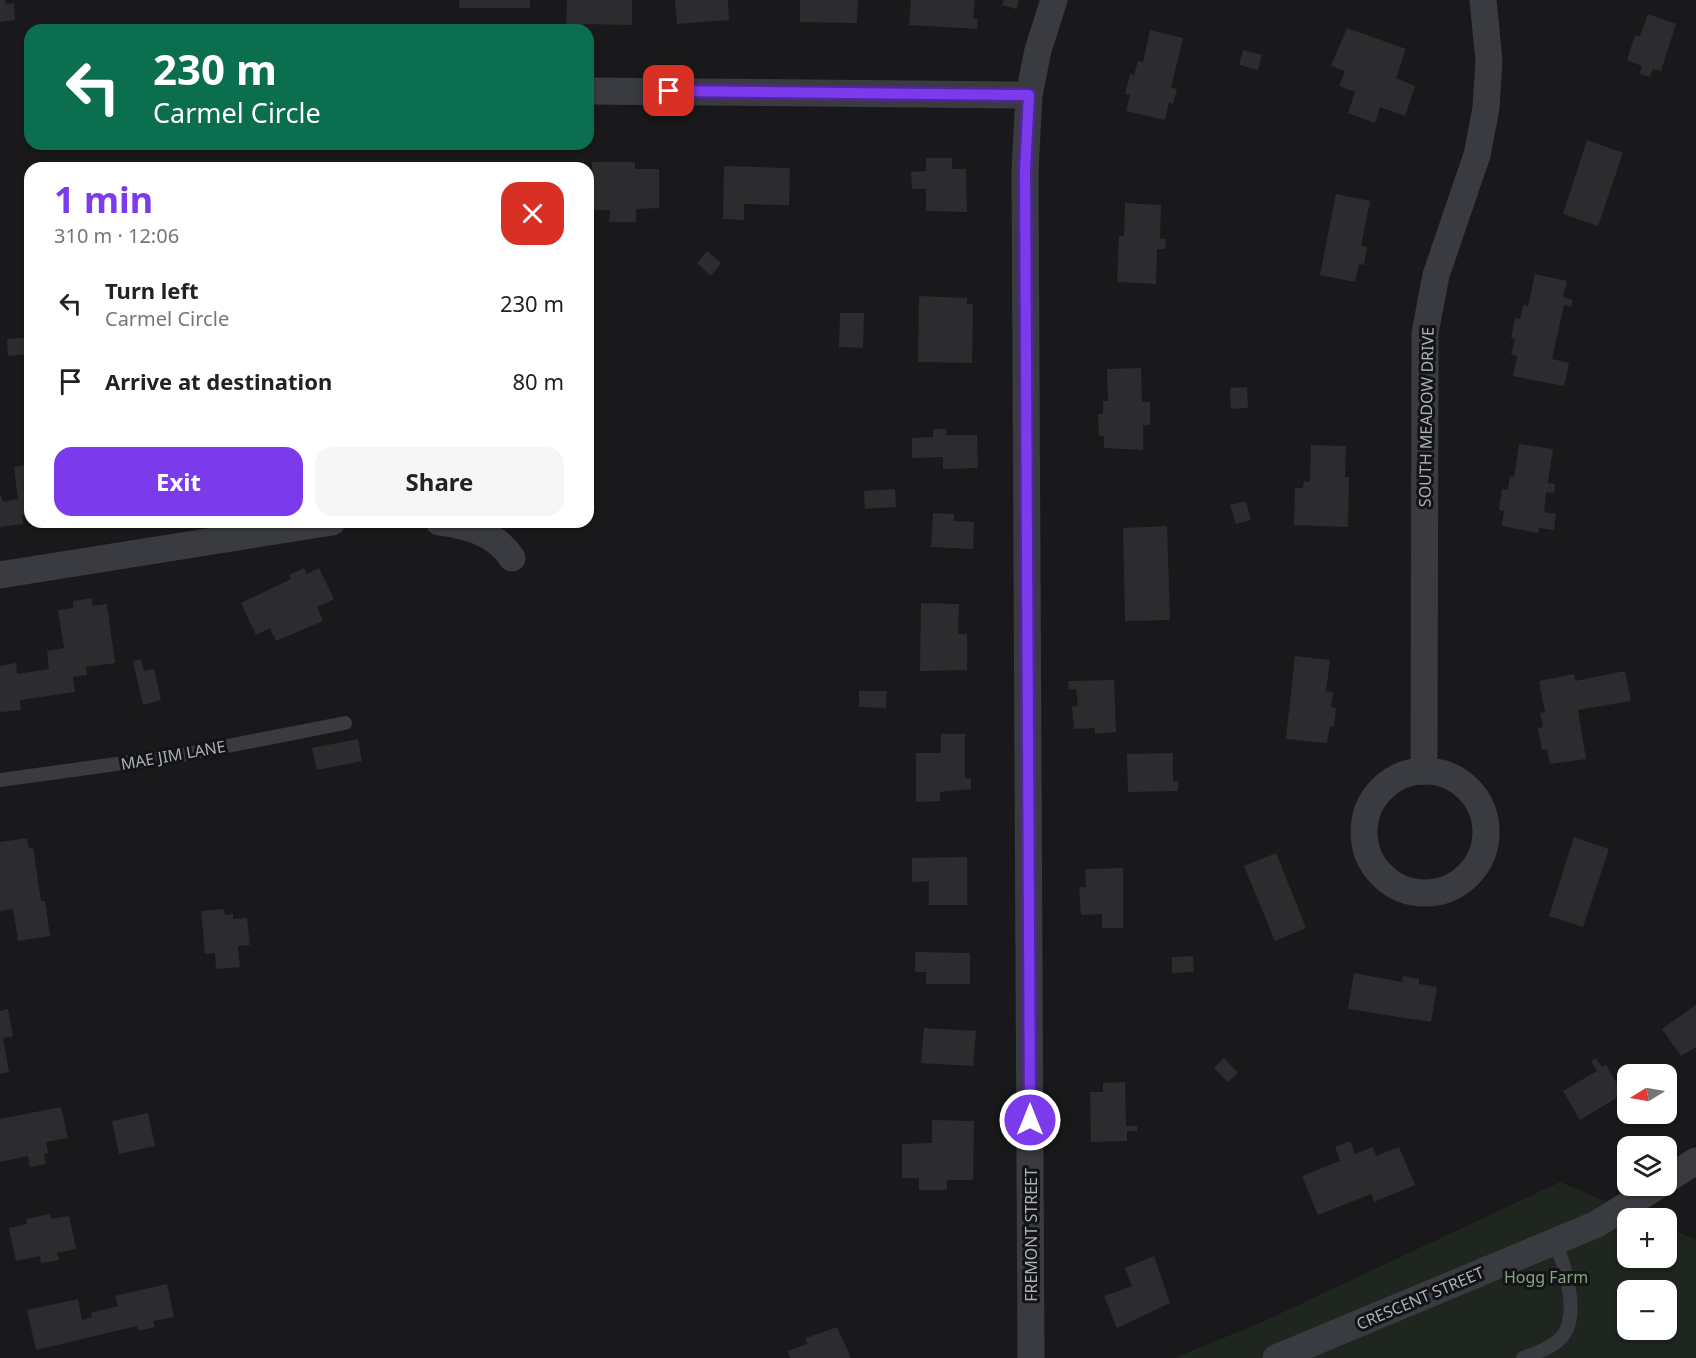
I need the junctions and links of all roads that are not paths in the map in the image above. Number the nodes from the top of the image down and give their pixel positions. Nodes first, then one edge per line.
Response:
1 (1054, 0) edge
2 (1483, 0) edge
3 (594, 91) edge
4 (1029, 95) junction
5 (294, 528) edge
6 (473, 528) edge
7 (512, 558) dead end
8 (0, 575) edge
9 (345, 723) dead end
10 (1424, 771) junction
11 (0, 780) edge
12 (1696, 1161) edge
13 (1677, 1173) edge
14 (1642, 1196) edge
15 (1555, 1242) junction
16 (1032, 1358) edge
17 (1276, 1358) edge
18 (1523, 1358) edge

1 - 4 street, FREMONT STREET
2 - 10 street, SOUTH MEADOW DRIVE
3 - 4 street
4 - 16 street, FREMONT STREET
5 - 8 street
6 - 7 street
9 - 11 lane, MAE JIM LANE
10 - 10 street
12 - 13 street
14 - 15 street, CRESCENT STREET
15 - 17 street, CRESCENT STREET
15 - 18 lane

